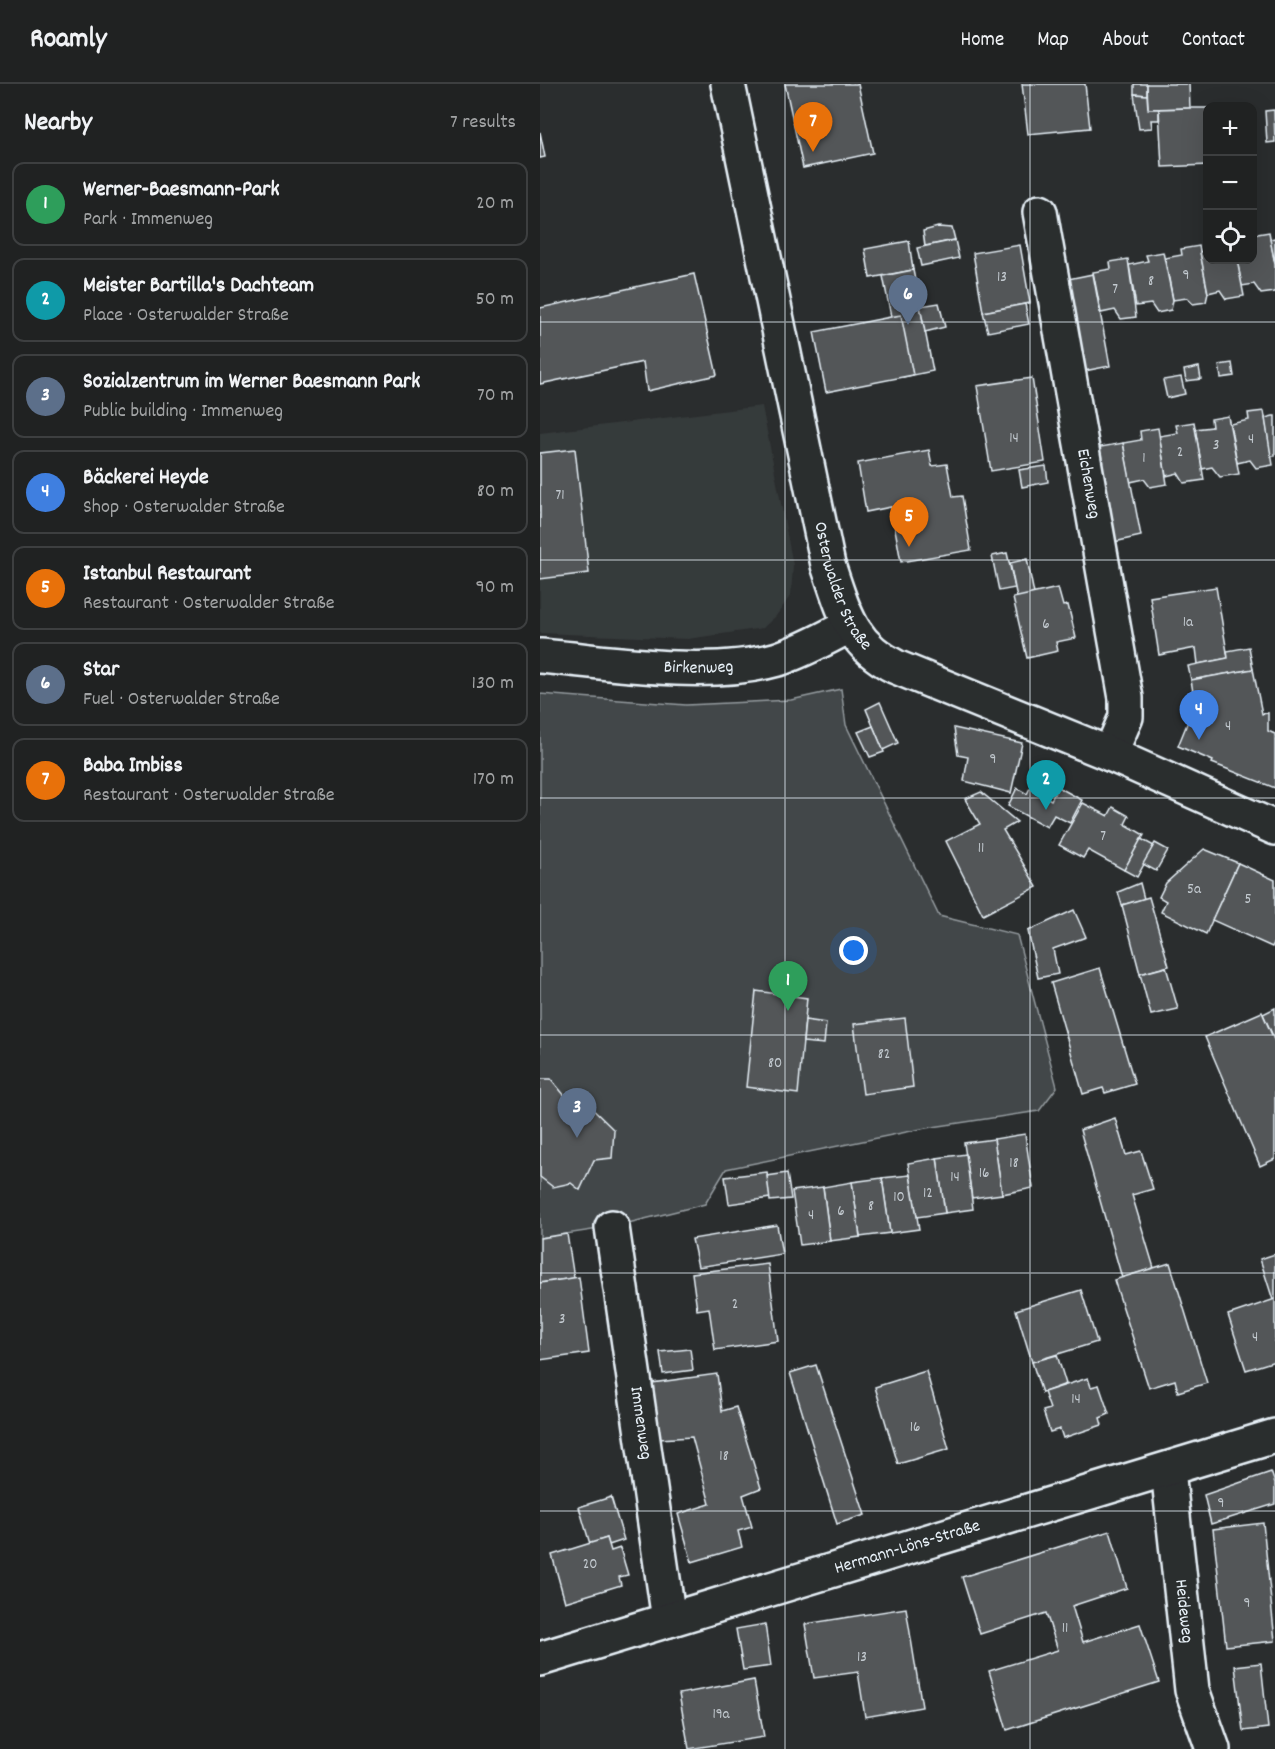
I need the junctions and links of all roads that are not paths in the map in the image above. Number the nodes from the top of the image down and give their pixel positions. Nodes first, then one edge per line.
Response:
1 (728, 84) edge
2 (1040, 212) dead end
3 (849, 626) junction
4 (540, 656) edge
5 (1110, 754) junction
6 (1275, 828) edge
7 (612, 1227) dead end
8 (1275, 1436) edge
9 (1168, 1470) junction
10 (669, 1620) junction
11 (540, 1659) edge
12 (1213, 1749) edge

1 - 3 street, Osterwalder Straße
2 - 5 street, Eichenweg
3 - 4 street, Birkenweg
3 - 5 street, Osterwalder Straße
5 - 6 street, Osterwalder Straße
7 - 10 street, Immenweg
8 - 9 street, Hermann-Löns-Straße
9 - 10 street, Hermann-Löns-Straße
9 - 12 street, Heideweg
10 - 11 street, Hermann-Löns-Straße

